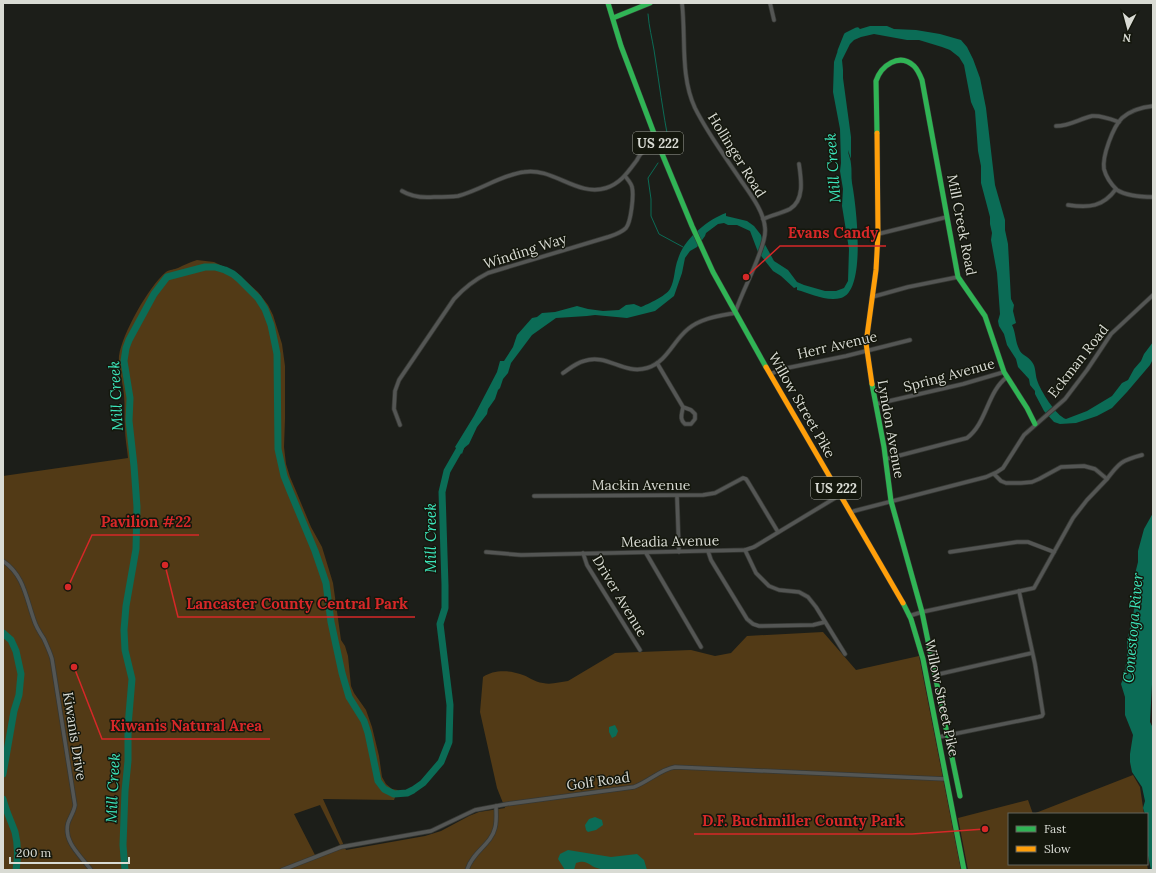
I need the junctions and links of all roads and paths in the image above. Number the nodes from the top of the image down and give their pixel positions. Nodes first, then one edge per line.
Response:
1 (608, 3) edge
2 (650, 3) edge
3 (682, 3) edge
4 (770, 3) edge
5 (613, 18) junction
6 (774, 20) dead end
7 (889, 63) joint
8 (1153, 106) edge
9 (1120, 122) junction
10 (1056, 126) dead end
11 (658, 144) junction
12 (799, 164) dead end
13 (625, 176) junction
14 (1116, 189) junction
15 (402, 192) dead end
16 (1153, 197) edge
17 (1068, 204) dead end
18 (947, 217) junction
19 (763, 219) junction
20 (878, 234) junction
21 (958, 277) junction
22 (1153, 295) edge
23 (872, 298) junction
24 (735, 313) junction
25 (910, 340) dead end
26 (866, 350) junction
27 (657, 363) junction
28 (563, 373) dead end
29 (769, 374) junction
30 (1005, 374) junction
31 (876, 404) junction
32 (683, 407) junction
33 (1035, 424) junction
34 (400, 425) dead end
35 (1142, 455) dead end
36 (886, 459) junction
37 (994, 474) junction
38 (1107, 479) junction
39 (840, 495) junction
40 (534, 496) dead end
41 (677, 496) junction
42 (891, 501) junction
43 (851, 513) junction
44 (778, 532) junction
45 (745, 550) junction
46 (708, 551) junction
47 (486, 552) dead end
48 (679, 552) junction
49 (950, 552) dead end
50 (1054, 552) junction
51 (583, 553) junction
52 (646, 553) junction
53 (3, 561) edge
54 (1019, 591) junction
55 (922, 612) junction
56 (910, 616) junction
57 (825, 622) junction
58 (701, 647) dead end
59 (640, 650) dead end
60 (1032, 653) junction
61 (845, 654) dead end
62 (935, 675) junction
63 (947, 736) junction
64 (939, 737) junction
65 (947, 779) junction
66 (960, 796) dead end
67 (496, 806) junction
68 (91, 870) edge
69 (282, 870) edge
70 (467, 870) edge
71 (964, 870) edge

1 - 5 main road, Willow Street Pike / US 222
2 - 5 main road
3 - 19 street, Hollinger Road
4 - 6 street
5 - 11 main road, Willow Street Pike / US 222
7 - 18 main road, Mill Creek Road
7 - 20 main road, Lyndon Avenue
8 - 9 street
9 - 10 street
9 - 14 street
11 - 13 street
11 - 24 main road, Willow Street Pike / US 222
12 - 19 street
13 - 15 street
13 - 34 street, Winding Way
14 - 16 street
14 - 17 street
18 - 20 street
18 - 21 main road, Mill Creek Road
19 - 24 street, Hollinger Road
20 - 23 main road, Lyndon Avenue
21 - 23 street
21 - 30 main road, Mill Creek Road
22 - 33 street, Eckman Road
23 - 26 main road, Lyndon Avenue
24 - 27 street
24 - 29 main road, Willow Street Pike / US 222
25 - 26 street, Herr Avenue
26 - 29 street, Herr Avenue
26 - 31 main road, Lyndon Avenue
27 - 28 street
27 - 32 street
29 - 39 main road, Willow Street Pike / US 222
30 - 31 street, Spring Avenue
30 - 33 main road, Mill Creek Road
30 - 36 street
31 - 36 main road, Lyndon Avenue
32 - 32 street
33 - 37 street, Eckman Road
35 - 38 street
36 - 42 main road, Lyndon Avenue
37 - 38 street
37 - 42 street, Eckman Road
38 - 50 street
39 - 43 main road, Willow Street Pike / US 222
39 - 44 street, Meadia Avenue
40 - 41 street, Mackin Avenue
41 - 44 street, Mackin Avenue
41 - 48 street
42 - 43 street, Eckman Road
42 - 55 main road, Lyndon Avenue
43 - 56 main road, Willow Street Pike / US 222
44 - 45 street, Meadia Avenue
45 - 46 street, Meadia Avenue
45 - 57 street
46 - 48 street, Meadia Avenue
46 - 57 street
47 - 51 street, Meadia Avenue
48 - 52 street, Meadia Avenue
49 - 50 street
50 - 54 street
51 - 52 street, Meadia Avenue
51 - 59 street, Driver Avenue
52 - 58 street
53 - 68 street, Kiwanis Drive
54 - 55 street
54 - 60 street
55 - 56 street
55 - 62 main road, Lyndon Avenue
56 - 64 main road, Willow Street Pike / US 222
57 - 61 street
60 - 62 street
60 - 63 street
62 - 63 main road, Lyndon Avenue
63 - 64 street
63 - 66 main road, Lyndon Avenue
64 - 65 main road, Willow Street Pike / US 222
65 - 67 street, Golf Road
65 - 71 main road, Willow Street Pike / US 222
67 - 69 street, Golf Road
67 - 70 street

